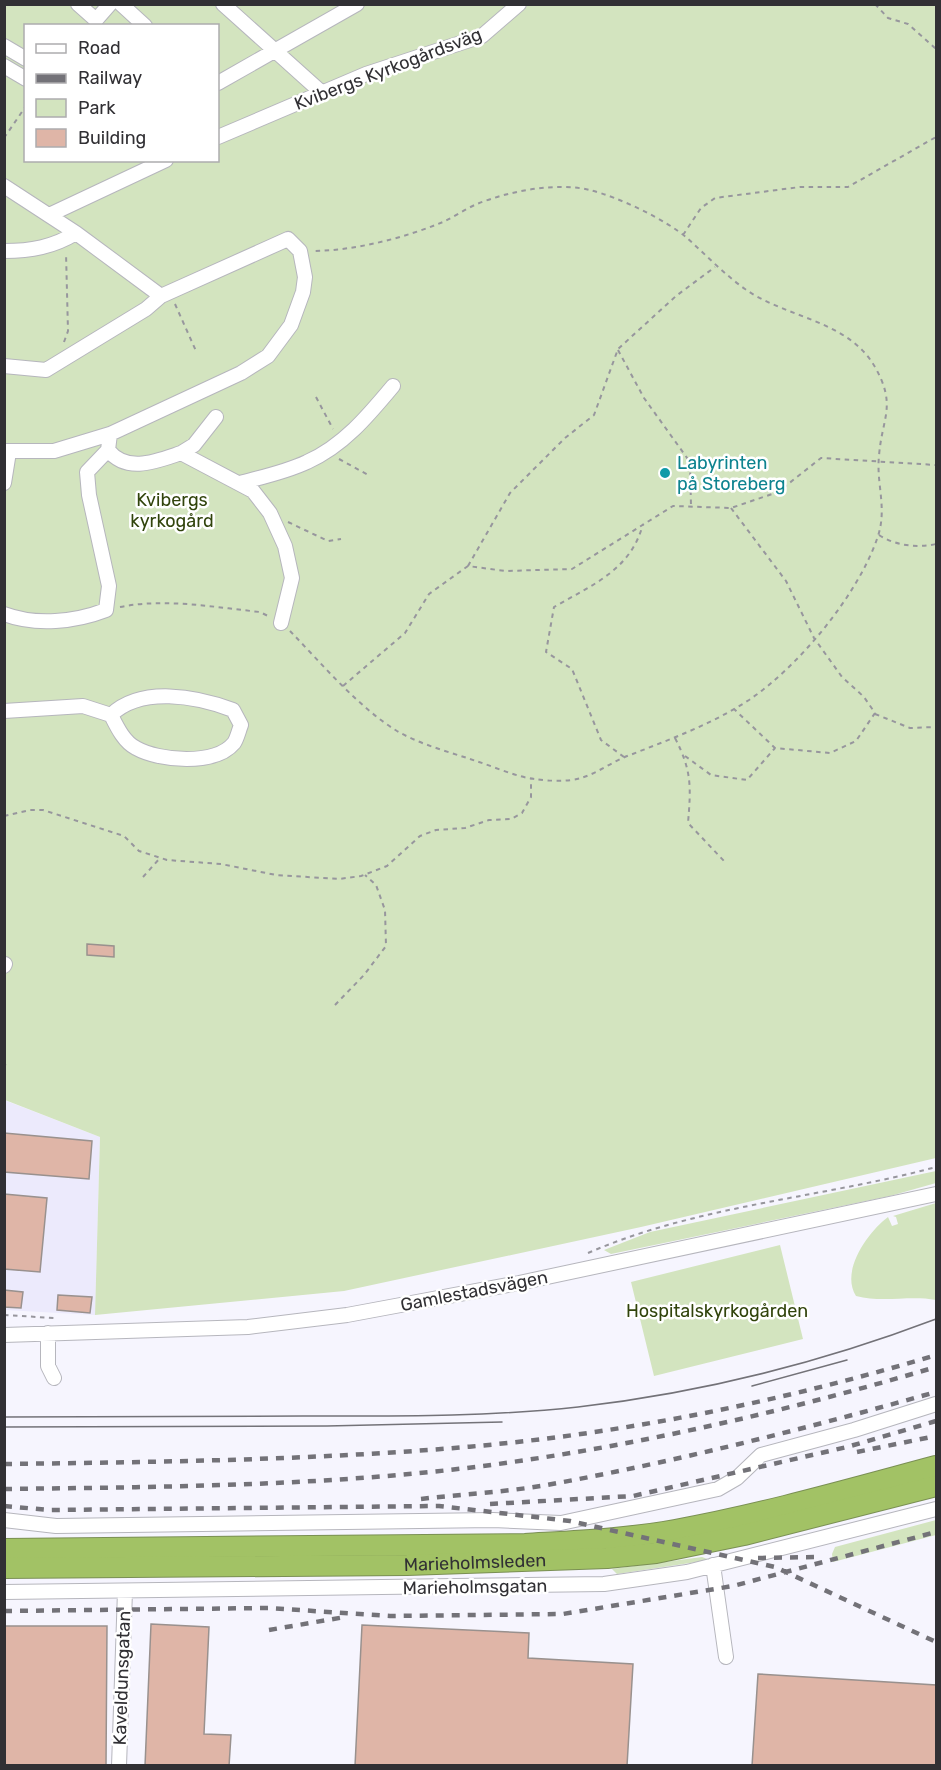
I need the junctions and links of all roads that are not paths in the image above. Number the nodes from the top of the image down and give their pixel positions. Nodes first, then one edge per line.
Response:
1 (78, 4) edge
2 (110, 4) edge
3 (121, 4) edge
4 (223, 4) edge
5 (519, 4) edge
6 (356, 5) edge
7 (94, 23) edge
8 (143, 24) edge
9 (4, 46) edge
10 (275, 51) junction
11 (24, 58) edge
12 (4, 66) edge
13 (24, 79) edge
14 (219, 82) edge
15 (321, 92) junction
16 (219, 137) edge
17 (157, 162) edge
18 (4, 186) edge
19 (49, 215) junction
20 (76, 233) junction
21 (4, 251) edge
22 (167, 298) junction
23 (4, 366) edge
24 (393, 386) dead end
25 (216, 417) dead end
26 (110, 434) junction
27 (108, 450) junction
28 (7, 452) edge
29 (181, 453) junction
30 (4, 483) edge
31 (240, 483) junction
32 (4, 614) edge
33 (281, 623) road end
34 (4, 711) edge
35 (111, 715) junction
36 (936, 1194) edge
37 (48, 1333) junction
38 (4, 1335) edge
39 (54, 1378) dead end
40 (936, 1404) edge
41 (936, 1466) edge
42 (936, 1486) edge
43 (936, 1509) edge
44 (4, 1520) edge
45 (4, 1549) edge
46 (713, 1566) junction
47 (4, 1568) edge
48 (125, 1591) junction
49 (4, 1592) edge
50 (726, 1657) dead end
51 (119, 1766) edge

1 - 7 street
2 - 7 street
3 - 8 street
4 - 10 street
5 - 15 street, Kvibergs Kyrkogårdsväg
6 - 10 street
9 - 11 street
10 - 14 street
10 - 15 street
12 - 13 street
15 - 16 street, Kvibergs Kyrkogårdsväg
17 - 19 street
18 - 19 street
19 - 20 street
20 - 21 street
20 - 22 street
22 - 23 street
22 - 26 street
24 - 31 street
25 - 29 street
26 - 27 street
26 - 28 street
27 - 29 street
27 - 32 street
28 - 30 street
29 - 31 street
31 - 33 street
34 - 35 street
35 - 35 street
36 - 37 street, Gamlestadsvägen
37 - 38 street, Gamlestadsvägen
37 - 39 street
40 - 44 street
41 - 45 highway, Marieholmsleden
42 - 47 highway, Marieholmsleden
43 - 46 street, Marieholmsgatan
46 - 48 street, Marieholmsgatan
46 - 50 street
48 - 49 street, Marieholmsgatan
48 - 51 street, Kaveldunsgatan

